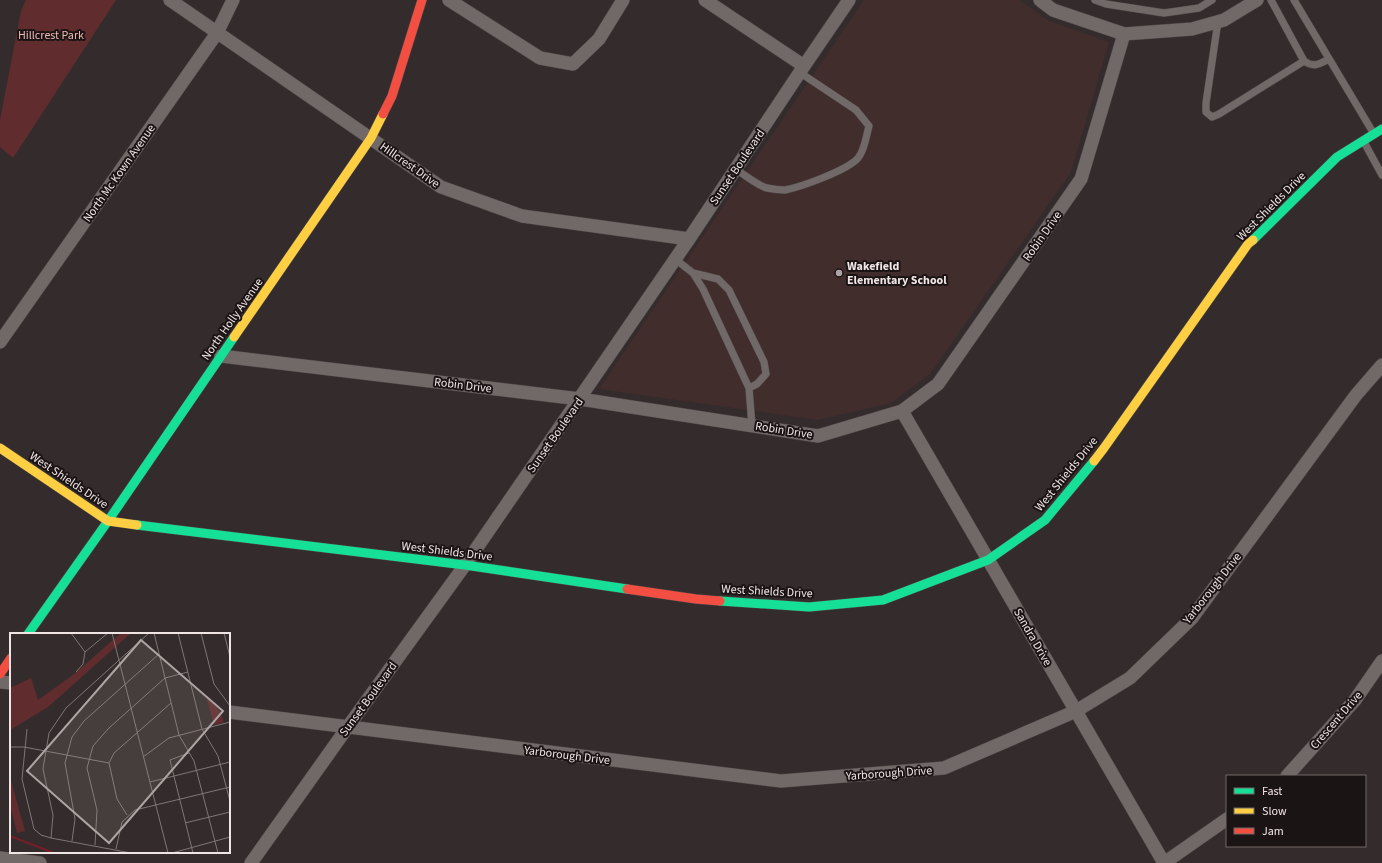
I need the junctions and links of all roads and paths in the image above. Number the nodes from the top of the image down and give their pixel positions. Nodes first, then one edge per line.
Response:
1 (170, 0) edge
2 (233, 0) edge
3 (422, 0) edge
4 (450, 0) edge
5 (623, 0) edge
6 (704, 0) edge
7 (849, 0) edge
8 (1040, 0) edge
9 (1095, 0) edge
10 (1212, 0) edge
11 (1258, 0) edge
12 (1271, 0) edge
13 (1294, 0) edge
14 (1218, 22) junction
15 (217, 33) junction
16 (1124, 34) junction
17 (1329, 59) junction
18 (1304, 61) junction
19 (802, 69) junction
20 (1378, 132) edge
21 (371, 138) junction
22 (1363, 141) junction
23 (735, 169) junction
24 (1382, 176) edge
25 (689, 239) junction
26 (675, 259) junction
27 (693, 273) junction
28 (0, 342) edge
29 (221, 356) junction
30 (1382, 365) edge
31 (749, 388) junction
32 (580, 399) junction
33 (902, 411) junction
34 (752, 426) junction
35 (0, 448) edge
36 (108, 521) junction
37 (988, 560) junction
38 (465, 565) junction
39 (29, 633) edge
40 (10, 659) edge
41 (1382, 661) edge
42 (0, 674) edge
43 (0, 682) edge
44 (10, 683) edge
45 (1076, 711) junction
46 (230, 712) edge
47 (347, 728) junction
48 (1288, 775) edge
49 (1226, 820) edge
50 (0, 858) edge
51 (40, 863) edge
52 (251, 863) edge
53 (1164, 863) edge

1 - 15 street, Hillcrest Drive
2 - 15 street, North Mc Kown Avenue
3 - 21 street, North Holly Avenue
4 - 5 street
6 - 19 street
7 - 19 street, Sunset Boulevard
8 - 16 street
9 - 10 lane
11 - 14 street
12 - 18 lane
13 - 17 lane
14 - 16 street
14 - 18 lane
15 - 21 street, Hillcrest Drive
15 - 28 street, North Mc Kown Avenue
16 - 33 street, Robin Drive
17 - 18 lane
17 - 20 lane
19 - 23 street, Sunset Boulevard
19 - 23 lane
20 - 22 street, West Shields Drive
21 - 25 street, Hillcrest Drive
21 - 29 street, North Holly Avenue
22 - 24 lane
22 - 37 street, West Shields Drive
23 - 25 street, Sunset Boulevard
25 - 26 street, Sunset Boulevard
26 - 27 lane
26 - 32 street, Sunset Boulevard
27 - 31 lane
27 - 31 lane
29 - 32 street, Robin Drive
29 - 36 street, North Holly Avenue
30 - 45 street, Yarborough Drive
31 - 34 lane
32 - 34 street, Robin Drive
32 - 38 street, Sunset Boulevard
33 - 34 street, Robin Drive
33 - 37 street, Sandra Drive
35 - 36 street, West Shields Drive
36 - 38 street, West Shields Drive
36 - 39 street, North Holly Avenue
37 - 38 street, West Shields Drive
37 - 45 street, Sandra Drive
38 - 47 street, Sunset Boulevard
40 - 42 street
41 - 48 street, Crescent Drive
43 - 44 street
45 - 47 street, Yarborough Drive
45 - 53 street, Sandra Drive
46 - 47 street, Yarborough Drive
47 - 52 street, Sunset Boulevard
49 - 53 street
50 - 51 street

